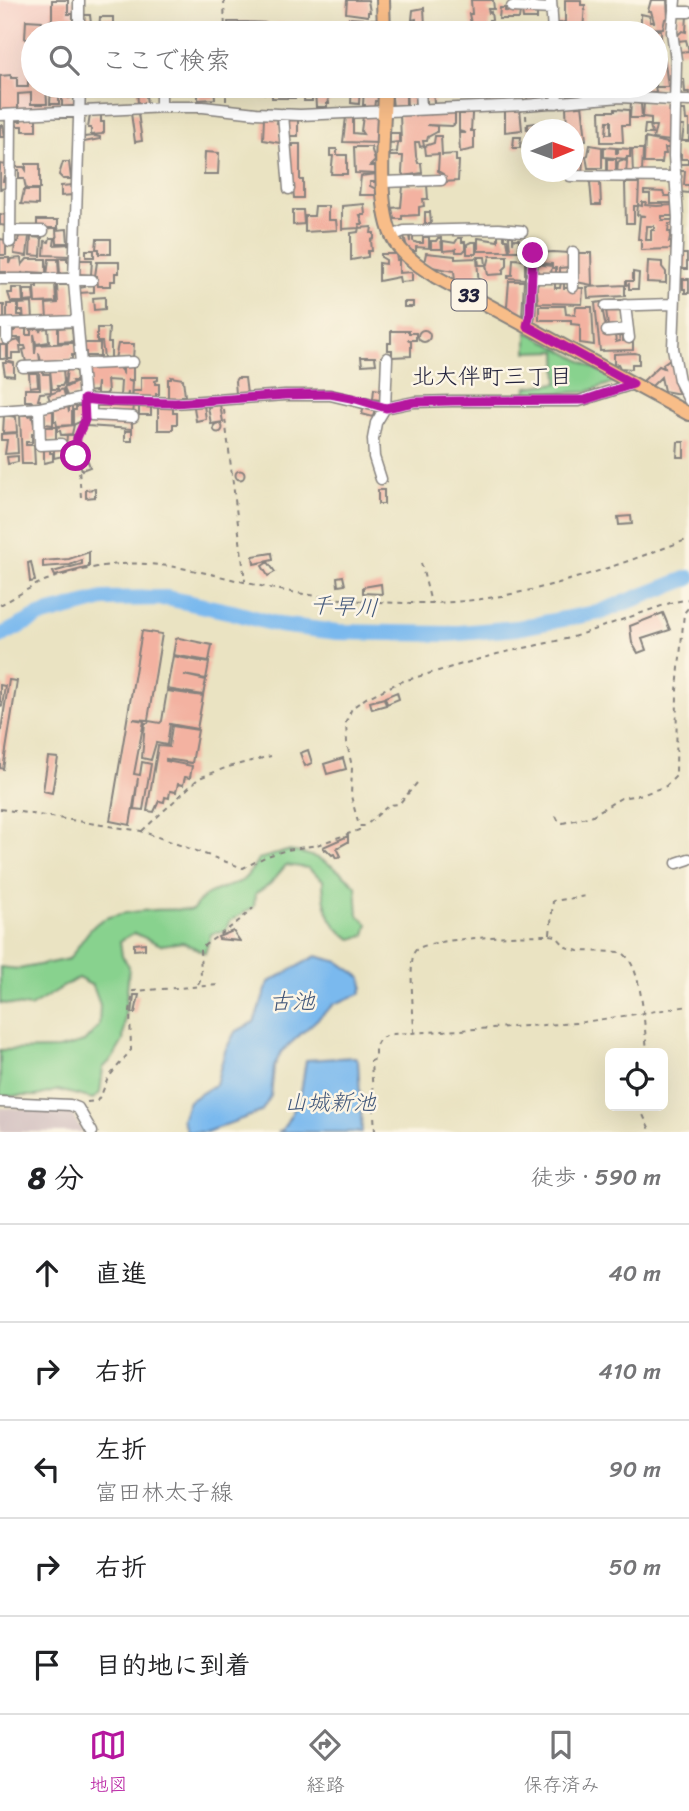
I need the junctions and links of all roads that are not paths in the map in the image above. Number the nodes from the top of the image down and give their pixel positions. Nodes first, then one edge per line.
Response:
1 (79, 0) edge
2 (383, 0) edge
3 (675, 0) edge
4 (551, 4) edge
5 (512, 7) dead end
6 (675, 12) junction
7 (689, 12) edge
8 (79, 21) edge
9 (384, 21) edge
10 (80, 98) edge
11 (161, 98) edge
12 (385, 98) edge
13 (421, 98) edge
14 (557, 98) edge
15 (584, 98) edge
16 (660, 98) edge
17 (677, 101) junction
18 (689, 101) edge
19 (557, 103) junction
20 (161, 107) junction
21 (421, 109) junction
22 (385, 111) junction
23 (80, 112) junction
24 (283, 114) junction
25 (0, 115) edge
26 (11, 115) junction
27 (584, 176) edge
28 (676, 177) junction
29 (441, 180) dead end
30 (383, 182) junction
31 (289, 189) dead end
32 (10, 231) junction
33 (43, 231) dead end
34 (522, 232) dead end
35 (392, 236) junction
36 (10, 242) dead end
37 (533, 253) dead end
38 (573, 253) dead end
39 (531, 278) junction
40 (0, 279) edge
41 (74, 280) junction
42 (92, 280) dead end
43 (673, 304) junction
44 (625, 305) junction
45 (606, 306) dead end
46 (77, 321) junction
47 (3, 324) edge
48 (527, 326) junction
49 (607, 331) dead end
50 (7, 339) dead end
51 (387, 358) dead end
52 (133, 362) dead end
53 (80, 363) junction
54 (23, 367) dead end
55 (633, 384) junction
56 (87, 400) junction
57 (689, 400) edge
58 (39, 408) junction
59 (386, 408) junction
60 (0, 411) edge
61 (689, 414) edge
62 (133, 417) dead end
63 (61, 444) dead end
64 (381, 479) dead end
65 (689, 859) edge
66 (677, 863) dead end
67 (0, 1102) edge
68 (92, 1132) edge

1 - 8 street
2 - 9 main road
3 - 6 street
4 - 5 street
6 - 7 street
6 - 17 street
10 - 23 street
11 - 20 street
12 - 22 main road, 33
13 - 21 street
14 - 19 street
15 - 19 street
16 - 17 street
17 - 18 street
17 - 28 street
19 - 21 street
20 - 23 street
20 - 24 street
21 - 22 street
22 - 24 street
22 - 30 main road, 33
23 - 26 street
23 - 41 street
24 - 31 street
25 - 26 street
26 - 32 street
27 - 28 street
28 - 43 street
29 - 30 street
30 - 35 main road, 33
32 - 33 street
32 - 36 street
34 - 35 street
35 - 48 main road, 33
37 - 39 street
38 - 39 street
39 - 48 street
40 - 41 street
41 - 42 street
41 - 46 street
43 - 44 street
43 - 57 street
44 - 45 street
44 - 49 street
46 - 47 street
46 - 53 street
47 - 50 street
48 - 55 main road, 33
51 - 59 street
52 - 53 street
53 - 54 street
53 - 56 street
55 - 59 street
55 - 61 main road, 33
56 - 58 street
56 - 59 street
56 - 62 street
58 - 60 street
58 - 63 street
59 - 64 street
65 - 66 street
67 - 68 street

